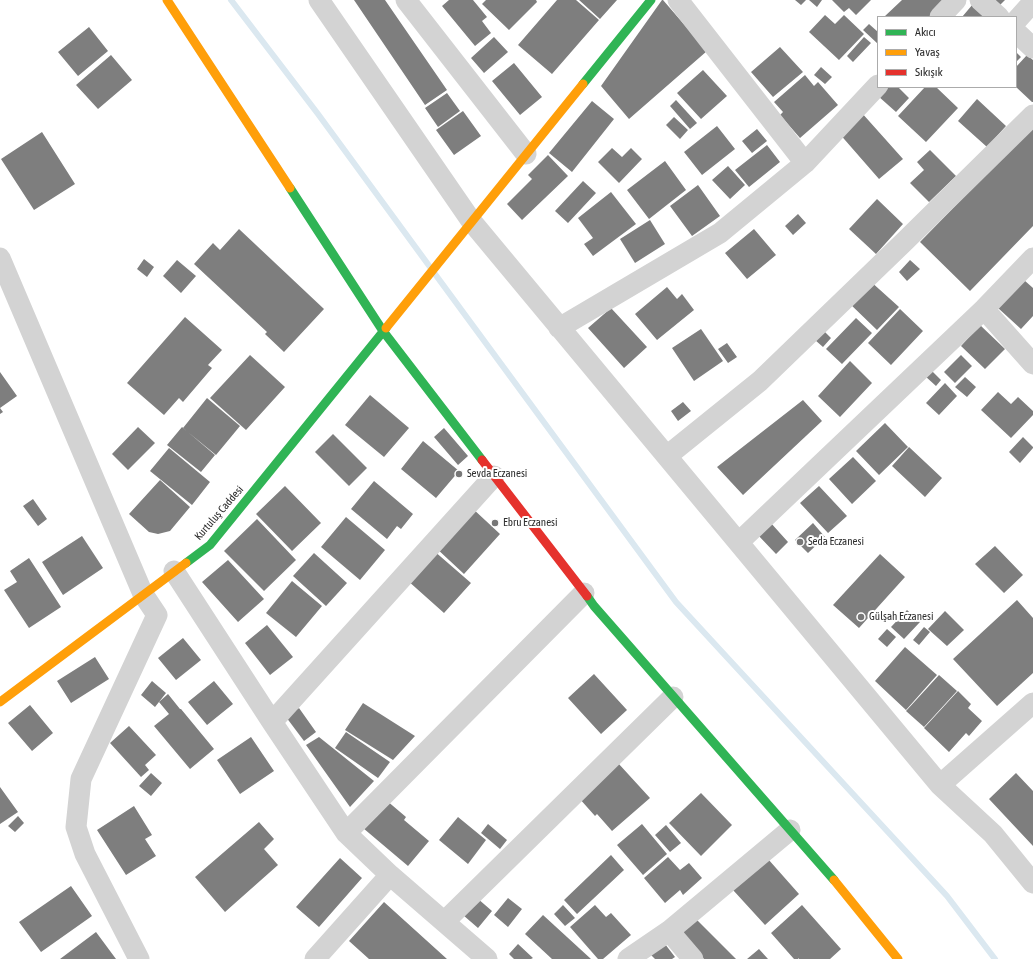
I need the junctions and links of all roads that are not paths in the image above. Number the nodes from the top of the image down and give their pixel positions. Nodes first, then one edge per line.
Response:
1 (167, 0) edge
2 (319, 0) edge
3 (406, 0) edge
4 (651, 0) edge
5 (678, 0) edge
6 (956, 0) edge
7 (980, 0) edge
8 (1033, 2) edge
9 (941, 16) edge
10 (998, 16) edge
11 (1017, 20) edge
12 (1017, 33) edge
13 (1033, 48) edge
14 (877, 85) edge
15 (1033, 115) edge
16 (526, 154) junction
17 (805, 163) junction
18 (472, 222) junction
19 (0, 258) edge
20 (1033, 258) edge
21 (984, 310) junction
22 (560, 328) junction
23 (383, 331) junction
24 (1033, 364) edge
25 (667, 456) junction
26 (494, 476) junction
27 (739, 542) junction
28 (174, 571) junction
29 (584, 593) junction
30 (143, 594) junction
31 (673, 697) junction
32 (0, 702) edge
33 (1033, 704) edge
34 (272, 722) junction
35 (940, 785) junction
36 (790, 830) junction
37 (346, 833) junction
38 (390, 875) junction
39 (1033, 883) edge
40 (444, 922) junction
41 (669, 931) junction
42 (139, 959) edge
43 (315, 959) edge
44 (487, 959) edge
45 (628, 959) edge
46 (693, 959) edge
47 (898, 959) edge

1 - 23 street
2 - 18 street
3 - 16 street
4 - 16 street, Kurtuluş Caddesi
5 - 17 street
6 - 9 street
7 - 10 street
8 - 11 street
12 - 13 street
14 - 17 street
15 - 25 street
16 - 18 street, Kurtuluş Caddesi
17 - 22 street
18 - 22 street
18 - 23 street, Kurtuluş Caddesi
19 - 30 street
20 - 21 street
21 - 24 street
21 - 27 street
22 - 25 street
23 - 26 street
23 - 28 street, Kurtuluş Caddesi
25 - 27 street
26 - 29 street
26 - 34 street
27 - 35 street
28 - 30 street, Kurtuluş Caddesi
28 - 34 street
29 - 31 street
29 - 37 street
30 - 32 street, Kurtuluş Caddesi
30 - 42 street
31 - 36 street
31 - 40 street
33 - 35 street
34 - 37 street
35 - 39 street
36 - 41 street
36 - 47 street
37 - 38 street
38 - 40 street
38 - 43 street
40 - 44 street
41 - 45 street
41 - 46 street

